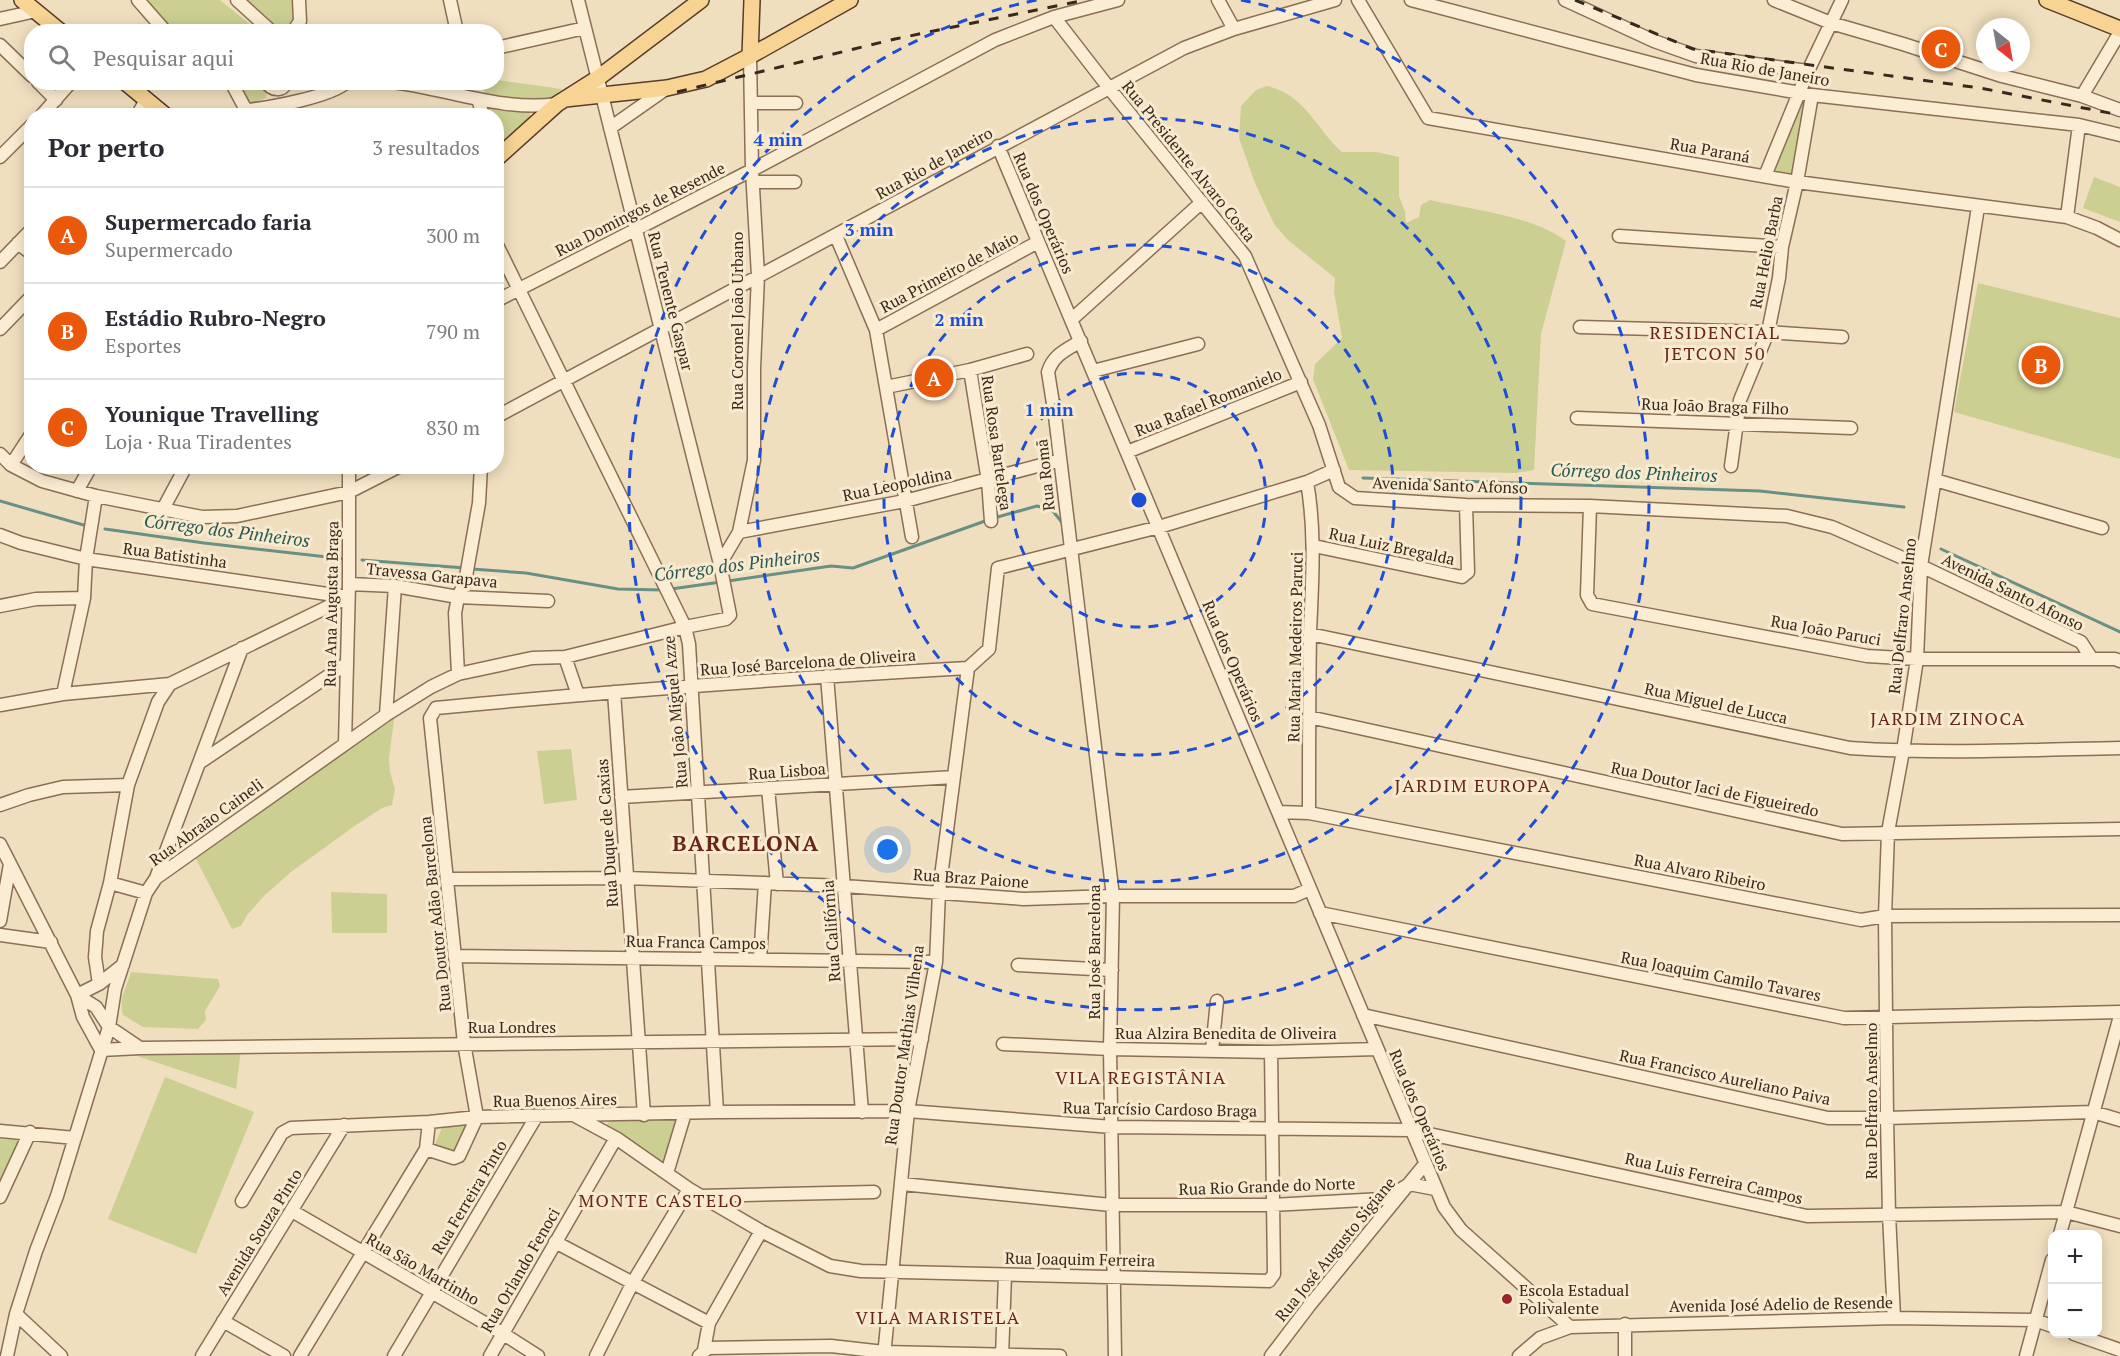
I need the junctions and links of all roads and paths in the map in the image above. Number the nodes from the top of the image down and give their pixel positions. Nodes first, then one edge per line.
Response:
1 (22, 0) edge
2 (138, 0) edge
3 (237, 0) edge
4 (299, 0) edge
5 (450, 0) edge
6 (578, 0) edge
7 (701, 0) edge
8 (752, 0) edge
9 (850, 0) edge
10 (1118, 0) edge
11 (1218, 0) edge
12 (1335, 0) edge
13 (1358, 0) edge
14 (1411, 0) edge
15 (1565, 0) edge
16 (1774, 0) edge
17 (1842, 0) edge
18 (2047, 0) edge
19 (1437, 3) edge
20 (36, 11) junction
21 (1054, 17) junction
22 (0, 19) edge
23 (1831, 23) junction
24 (51, 24) edge
25 (159, 24) edge
26 (263, 24) edge
27 (300, 24) edge
28 (455, 24) edge
29 (585, 28) junction
30 (1234, 29) junction
31 (2120, 31) edge
32 (0, 45) edge
33 (504, 46) edge
34 (750, 56) junction
35 (24, 68) edge
36 (1808, 71) junction
37 (598, 78) junction
38 (667, 88) junction
39 (1109, 88) junction
40 (46, 90) edge
41 (64, 90) edge
42 (134, 90) edge
43 (235, 90) edge
44 (275, 90) edge
45 (333, 90) edge
46 (432, 90) edge
47 (1799, 93) junction
48 (602, 95) junction
49 (1812, 95) junction
50 (2082, 96) junction
51 (478, 99) junction
52 (56, 100) junction
53 (146, 100) junction
54 (561, 101) junction
55 (796, 103) dead end
56 (752, 104) junction
57 (48, 108) edge
58 (142, 108) edge
59 (156, 108) edge
60 (245, 108) edge
61 (272, 108) edge
62 (281, 108) edge
63 (481, 108) edge
64 (2120, 110) edge
65 (2079, 125) junction
66 (610, 128) junction
67 (24, 133) edge
68 (2120, 135) edge
69 (998, 147) junction
70 (504, 152) edge
71 (1, 155) edge
72 (753, 176) junction
73 (1765, 176) junction
74 (795, 182) dead end
75 (1797, 182) junction
76 (1202, 202) junction
77 (1978, 207) junction
78 (2067, 217) junction
79 (636, 229) junction
80 (836, 236) junction
81 (1619, 236) dead end
82 (24, 237) edge
83 (2120, 240) edge
84 (1038, 242) junction
85 (18, 243) junction
86 (1782, 247) junction
87 (24, 248) edge
88 (504, 259) edge
89 (0, 262) edge
90 (758, 276) junction
91 (519, 290) junction
92 (504, 297) edge
93 (24, 304) edge
94 (1071, 320) junction
95 (1580, 327) dead end
96 (0, 329) edge
97 (661, 329) junction
98 (876, 330) junction
99 (1768, 332) junction
100 (1842, 338) dead end
101 (1081, 341) junction
102 (1198, 344) dead end
103 (1027, 354) dead end
104 (970, 370) junction
105 (1093, 371) junction
106 (564, 381) junction
107 (1301, 382) junction
108 (886, 387) junction
109 (504, 413) edge
110 (1577, 418) dead end
111 (1735, 423) junction
112 (1851, 428) dead end
113 (24, 446) edge
114 (1127, 452) junction
115 (0, 454) edge
116 (1060, 460) junction
117 (12, 465) junction
118 (1731, 466) dead end
119 (1334, 470) junction
120 (24, 471) edge
121 (29, 474) edge
122 (86, 474) edge
123 (182, 474) edge
124 (349, 474) edge
125 (384, 474) edge
126 (481, 474) edge
127 (1935, 480) junction
128 (988, 481) junction
129 (1307, 482) junction
130 (76, 491) junction
131 (349, 492) junction
132 (96, 496) junction
133 (905, 501) junction
134 (1466, 505) junction
135 (1590, 506) junction
136 (163, 509) junction
137 (991, 521) dead end
138 (1159, 527) junction
139 (2102, 528) dead end
140 (739, 532) junction
141 (0, 535) edge
142 (912, 537) dead end
143 (1314, 546) junction
144 (1070, 550) junction
145 (86, 559) junction
146 (720, 564) junction
147 (1921, 566) junction
148 (395, 586) junction
149 (348, 591) junction
150 (461, 591) junction
151 (84, 598) junction
152 (548, 601) dead end
153 (0, 606) edge
154 (731, 611) joint
155 (685, 627) junction
156 (1310, 634) junction
157 (242, 648) junction
158 (565, 657) junction
159 (1917, 659) junction
160 (2092, 659) junction
161 (2120, 661) edge
162 (346, 664) junction
163 (968, 668) junction
164 (458, 674) junction
165 (827, 676) junction
166 (170, 684) junction
167 (692, 686) junction
168 (614, 692) junction
169 (63, 694) junction
170 (578, 695) junction
171 (0, 705) edge
172 (436, 708) joint
173 (386, 715) junction
174 (1309, 717) junction
175 (345, 743) junction
176 (2120, 748) edge
177 (1903, 751) junction
178 (199, 763) junction
179 (954, 777) junction
180 (836, 784) junction
181 (128, 785) junction
182 (768, 788) junction
183 (698, 793) junction
184 (621, 797) junction
185 (0, 805) edge
186 (1278, 812) junction
187 (1309, 813) junction
188 (2120, 829) edge
189 (1888, 832) junction
190 (0, 844) edge
191 (10, 864) junction
192 (156, 878) junction
193 (627, 878) junction
194 (448, 879) junction
195 (703, 882) junction
196 (110, 883) junction
197 (771, 884) junction
198 (844, 885) junction
199 (1310, 889) junction
200 (939, 892) junction
201 (146, 893) junction
202 (1113, 896) junction
203 (1320, 914) junction
204 (2120, 915) edge
205 (1885, 916) junction
206 (0, 921) edge
207 (0, 935) edge
208 (51, 942) junction
209 (456, 956) junction
210 (633, 957) junction
211 (708, 958) junction
212 (760, 959) junction
213 (850, 961) junction
214 (936, 962) junction
215 (124, 965) junction
216 (1018, 965) dead end
217 (1112, 970) junction
218 (99, 984) junction
219 (77, 995) junction
220 (1217, 1001) dead end
221 (2120, 1014) edge
222 (1363, 1015) junction
223 (1887, 1016) junction
224 (109, 1027) junction
225 (922, 1039) junction
226 (856, 1040) junction
227 (639, 1042) junction
228 (712, 1042) junction
229 (464, 1043) junction
230 (1003, 1044) dead end
231 (140, 1048) junction
232 (1110, 1049) junction
233 (1377, 1049) junction
234 (101, 1050) junction
235 (1212, 1050) junction
236 (1271, 1052) junction
237 (908, 1111) junction
238 (717, 1112) junction
239 (862, 1112) junction
240 (2093, 1112) junction
241 (685, 1113) junction
242 (644, 1115) junction
243 (576, 1116) junction
244 (477, 1117) junction
245 (536, 1117) junction
246 (1887, 1118) junction
247 (2120, 1120) edge
248 (429, 1122) junction
249 (344, 1125) junction
250 (1112, 1127) junction
251 (1271, 1128) junction
252 (1411, 1130) junction
253 (0, 1131) edge
254 (30, 1132) junction
255 (75, 1138) junction
256 (616, 1138) junction
257 (426, 1149) junction
258 (1425, 1164) junction
259 (667, 1173) junction
260 (902, 1184) junction
261 (1408, 1184) junction
262 (689, 1189) junction
263 (1436, 1189) junction
264 (874, 1192) dead end
265 (700, 1196) junction
266 (0, 1197) edge
267 (242, 1201) dead end
268 (1112, 1205) junction
269 (1272, 1205) junction
270 (292, 1212) junction
271 (2066, 1212) junction
272 (1889, 1214) junction
273 (2120, 1226) edge
274 (2061, 1230) edge
275 (761, 1231) junction
276 (555, 1242) junction
277 (363, 1254) junction
278 (891, 1271) junction
279 (2048, 1274) edge
280 (1005, 1275) junction
281 (1113, 1275) junction
282 (633, 1282) junction
283 (431, 1293) junction
284 (16, 1314) junction
285 (1894, 1318) junction
286 (2035, 1320) junction
287 (223, 1321) junction
288 (709, 1323) junction
289 (1625, 1324) junction
290 (2048, 1325) edge
291 (1570, 1327) junction
292 (502, 1332) junction
293 (2086, 1338) edge
294 (2120, 1350) edge
295 (702, 1353) edge
296 (884, 1354) edge
297 (1002, 1355) edge
298 (7, 1356) edge
299 (61, 1356) edge
300 (202, 1356) edge
301 (284, 1356) edge
302 (300, 1356) edge
303 (394, 1356) edge
304 (490, 1356) edge
305 (538, 1356) edge
306 (596, 1356) edge
307 (1060, 1356) edge
308 (1115, 1356) edge
309 (1271, 1356) edge
310 (1519, 1356) edge
311 (1625, 1356) edge
312 (2026, 1356) edge

1 - 20 main road
2 - 25 street
3 - 26 street
4 - 27 street
5 - 28 street
6 - 29 street, Rua Tenente Gaspar
7 - 37 main road
8 - 34 main road, Rua Coronel João Urbano
9 - 34 main road
10 - 21 street, Rua Domingos de Resende
11 - 30 street
12 - 30 street, Rua Rio de Janeiro
13 - 73 street, Rua Paraná
14 - 19 street, Rua Rio de Janeiro
15 - 36 street
16 - 23 street
17 - 23 street
18 - 31 main road
19 - 47 street, Rua Rio de Janeiro
20 - 22 street
20 - 24 main road
21 - 39 street, Rua Presidente Alvaro Costa
21 - 72 street, Rua Domingos de Resende
23 - 36 street
23 - 50 street
29 - 33 street
29 - 37 street, Rua Tenente Gaspar
30 - 39 street, Rua Rio de Janeiro
31 - 50 street
32 - 35 street
34 - 38 main road
34 - 56 street, Rua Coronel João Urbano
36 - 47 street
37 - 48 street, Rua Tenente Gaspar
37 - 54 main road
38 - 48 main road
38 - 66 street
39 - 69 street, Rua Rio de Janeiro
39 - 76 street, Rua Presidente Alvaro Costa
40 - 52 street
41 - 52 street
42 - 53 main road
43 - 60 street
44 - 61 street
45 - 62 street
46 - 51 street
47 - 49 street, Rua Rio de Janeiro
47 - 73 street
48 - 54 main road
48 - 66 street, Rua Tenente Gaspar
49 - 65 street, Rua Rio de Janeiro
49 - 75 street, Rua Helio Barba
50 - 64 street
51 - 54 street
51 - 63 street
52 - 57 street
53 - 58 street
53 - 59 main road
54 - 70 main road
55 - 56 street
56 - 72 street, Rua Coronel João Urbano
65 - 68 street, Rua Rio de Janeiro
65 - 78 street
66 - 79 street, Rua Tenente Gaspar
67 - 71 street
69 - 80 street, Rua Rio de Janeiro
69 - 84 street, Rua dos Operários
72 - 74 street
72 - 79 street, Rua Domingos de Resende
72 - 90 street, Rua Coronel João Urbano
73 - 75 street, Rua Paraná
75 - 77 street, Rua Paraná
75 - 86 street, Rua Helio Barba
76 - 94 street
76 - 107 street, Rua Presidente Alvaro Costa
77 - 78 street, Rua Paraná
77 - 127 street, Rua Delfraro Anselmo
78 - 83 street, Rua Paraná
79 - 91 street, Rua Domingos de Resende
79 - 97 street, Rua Tenente Gaspar
80 - 90 street, Rua Rio de Janeiro
80 - 98 street
81 - 86 street
82 - 85 street
84 - 94 street, Rua dos Operários
84 - 98 street, Rua Primeiro de Maio
85 - 87 street
85 - 89 street
86 - 99 street, Rua Helio Barba
88 - 91 street, Rua João Miguel Azze
90 - 97 street, Rua Rio de Janeiro
90 - 140 street, Rua Coronel João Urbano
91 - 92 street, Rua Domingos de Resende
91 - 106 street, Rua João Miguel Azze
93 - 96 street
94 - 101 street, Rua dos Operários
95 - 99 street
97 - 106 street, Rua Rio de Janeiro
97 - 146 street, Rua Tenente Gaspar
98 - 108 street
99 - 100 street
99 - 111 street, Rua Helio Barba
101 - 105 street, Rua dos Operários
101 - 116 street, Rua Romã
102 - 105 street
103 - 104 street
104 - 108 street
104 - 128 street, Rua Rosa Bartelega
105 - 114 street, Rua dos Operários
106 - 109 street, Rua Rio de Janeiro
106 - 155 street, Rua João Miguel Azze
107 - 114 street, Rua Rafael Romanielo
107 - 119 street, Rua Presidente Alvaro Costa
108 - 133 street
110 - 111 street, Rua João Braga Filho
111 - 112 street, Rua João Braga Filho
111 - 118 street, Rua Helio Barba
113 - 117 street
114 - 138 street, Rua dos Operários
115 - 117 street
116 - 128 street, Rua Leopoldina
116 - 144 street, Rua Romã
117 - 120 street
119 - 129 street
119 - 134 street, Avenida Santo Afonso
121 - 130 street
122 - 130 street
123 - 136 street
124 - 131 street, Rua Ana Augusta Braga
125 - 131 street
126 - 150 street
127 - 139 street
127 - 147 street, Rua Delfraro Anselmo
128 - 133 street, Rua Leopoldina
128 - 137 street, Rua Rosa Bartelega
129 - 138 street
129 - 143 street, Rua Maria Medeiros Paruci
130 - 132 street
131 - 136 street
131 - 149 street, Rua Ana Augusta Braga
132 - 136 street
132 - 145 street
133 - 140 street, Rua Leopoldina
133 - 142 street
134 - 135 street, Avenida Santo Afonso
134 - 143 street, Rua Luiz Bregalda
135 - 147 street, Avenida Santo Afonso
135 - 159 street, Rua João Paruci
138 - 144 street
138 - 186 street, Rua dos Operários
140 - 146 street, Rua Coronel João Urbano
141 - 145 street, Rua Batistinha
143 - 156 street, Rua Maria Medeiros Paruci
144 - 163 street
144 - 202 street, Rua José Barcelona
145 - 149 street, Rua Batistinha
145 - 151 street
146 - 154 street, Rua Tenente Gaspar
147 - 159 street, Rua Delfraro Anselmo
147 - 160 street, Avenida Santo Afonso
148 - 149 street, Travessa Garapava
148 - 150 street, Travessa Garapava
148 - 173 street
149 - 157 street
149 - 162 street, Rua Ana Augusta Braga
150 - 152 street, Travessa Garapava
150 - 164 street
151 - 153 street
151 - 169 street
154 - 155 street, Rua Abraão Caineli
155 - 158 street, Rua Abraão Caineli
155 - 167 street, Rua João Miguel Azze
156 - 174 street, Rua Maria Medeiros Paruci
156 - 177 street, Rua Miguel de Lucca
157 - 166 street
157 - 178 street
158 - 164 street, Rua Abraão Caineli
158 - 170 street
159 - 160 street, Rua João Paruci
159 - 177 street, Rua Delfraro Anselmo
160 - 161 street
162 - 175 street, Rua Ana Augusta Braga
162 - 178 street
163 - 165 street, Rua José Barcelona de Oliveira
163 - 179 street, Rua Doutor Mathias Vilhena
164 - 173 street, Rua Abraão Caineli
165 - 167 street, Rua José Barcelona de Oliveira
165 - 180 street, Rua Califórnia
166 - 169 street
166 - 181 street
167 - 168 street, Rua José Barcelona de Oliveira
167 - 183 street, Rua João Miguel Azze
168 - 170 street, Rua José Barcelona de Oliveira
168 - 184 street, Rua Duque de Caxias
169 - 171 street
170 - 172 street, Rua José Barcelona de Oliveira
172 - 194 street, Rua Doutor Adão Barcelona
173 - 175 street, Rua Abraão Caineli
174 - 187 street, Rua Maria Medeiros Paruci
174 - 189 street, Rua Doutor Jaci de Figueiredo
175 - 192 street, Rua Abraão Caineli
176 - 177 street, Rua Miguel de Lucca
177 - 189 street, Rua Delfraro Anselmo
178 - 192 street
179 - 180 street, Rua Lisboa
179 - 200 street, Rua Doutor Mathias Vilhena
180 - 182 street, Rua Lisboa
180 - 198 street, Rua Califórnia
181 - 185 street
181 - 196 street
182 - 183 street, Rua Lisboa
182 - 197 street
183 - 184 street, Rua Lisboa
183 - 195 street, Rua João Miguel Azze
184 - 193 street, Rua Duque de Caxias
186 - 187 street, Rua Alvaro Ribeiro
186 - 199 street, Rua dos Operários
187 - 205 street, Rua Alvaro Ribeiro
188 - 189 street, Rua Doutor Jaci de Figueiredo
189 - 205 street, Rua Delfraro Anselmo
190 - 191 street
191 - 206 street
191 - 208 street
192 - 201 street, Rua Abraão Caineli
193 - 194 street, Rua Braz Paione
193 - 195 street, Rua Braz Paione
193 - 210 street, Rua Duque de Caxias
194 - 209 street, Rua Doutor Adão Barcelona
195 - 197 street, Rua Braz Paione
195 - 211 street, Rua João Miguel Azze
196 - 201 street
196 - 218 street
197 - 198 street, Rua Braz Paione
197 - 212 street
198 - 200 street, Rua Braz Paione
198 - 213 street, Rua Califórnia
199 - 202 street, Rua Braz Paione
199 - 203 street, Rua dos Operários
200 - 202 street, Rua Braz Paione
200 - 214 street, Rua Doutor Mathias Vilhena
201 - 215 street, Rua Abraão Caineli
202 - 217 street, Rua José Barcelona
203 - 222 street, Rua dos Operários
203 - 223 street, Rua Joaquim Camilo Tavares
204 - 205 street, Rua Alvaro Ribeiro
205 - 223 street, Rua Delfraro Anselmo
207 - 208 street
208 - 219 street
209 - 210 street, Rua Franca Campos
209 - 229 street, Rua Doutor Adão Barcelona
210 - 211 street, Rua Franca Campos
210 - 227 street, Rua Duque de Caxias
211 - 212 street, Rua Franca Campos
211 - 228 street, Rua João Miguel Azze
212 - 213 street, Rua Franca Campos
213 - 214 street, Rua Franca Campos
213 - 226 street, Rua Califórnia
214 - 225 street, Rua Doutor Mathias Vilhena
215 - 218 street
215 - 224 street, Rua Abraão Caineli
216 - 217 street
217 - 232 street, Rua José Barcelona
218 - 219 street
219 - 224 street
219 - 234 street
220 - 235 street
221 - 223 street, Rua Joaquim Camilo Tavares
221 - 240 street
222 - 233 street, Rua dos Operários
222 - 246 street, Rua Francisco Aureliano Paiva
223 - 246 street, Rua Delfraro Anselmo
224 - 231 street
224 - 234 street, Rua Abraão Caineli
225 - 226 street, Rua Londres
225 - 237 street, Rua Doutor Mathias Vilhena
226 - 228 street, Rua Londres
226 - 239 street, Rua Califórnia
227 - 228 street, Rua Londres
227 - 229 street, Rua Londres
227 - 242 street, Rua Duque de Caxias
228 - 238 street, Rua João Miguel Azze
229 - 231 street, Rua Londres
229 - 244 street, Rua Doutor Adão Barcelona
230 - 232 street, Rua Alzira Benedita de Oliveira
231 - 234 street, Rua Londres
232 - 235 street, Rua Alzira Benedita de Oliveira
232 - 250 street, Rua José Barcelona
233 - 236 street, Rua Alzira Benedita de Oliveira
233 - 252 street, Rua dos Operários
234 - 255 street, Rua Abraão Caineli
235 - 236 street, Rua Alzira Benedita de Oliveira
236 - 251 street
237 - 239 street, Rua Buenos Aires
237 - 250 street, Rua Tarcísio Cardoso Braga
237 - 260 street, Rua Doutor Mathias Vilhena
238 - 239 street, Rua Buenos Aires
238 - 241 street, Rua Buenos Aires
240 - 246 street, Rua Francisco Aureliano Paiva
240 - 247 street, Rua Francisco Aureliano Paiva
240 - 271 street
241 - 242 street, Rua Buenos Aires
241 - 259 street
242 - 243 street, Rua Buenos Aires
243 - 245 street, Rua Buenos Aires
243 - 256 street, Rua Joaquim Ferreira
244 - 245 street, Rua Buenos Aires
244 - 248 street, Rua Buenos Aires
244 - 257 street
245 - 283 street, Rua Ferreira Pinto
246 - 272 street, Rua Delfraro Anselmo
248 - 249 street, Rua Buenos Aires
248 - 257 street
249 - 267 street, Rua Buenos Aires
249 - 270 street, Avenida Souza Pinto
250 - 251 street, Rua Tarcísio Cardoso Braga
250 - 268 street, Rua José Barcelona
251 - 252 street, Rua Tarcísio Cardoso Braga
251 - 269 street
252 - 258 street, Rua dos Operários
252 - 272 street, Rua Luis Ferreira Campos
253 - 254 street
254 - 255 street
254 - 266 street
255 - 284 street, Rua Abraão Caineli
256 - 259 street, Rua Joaquim Ferreira
256 - 276 street, Rua Orlando Fenoci
257 - 277 street
258 - 261 street, Rua José Augusto Sigiane
258 - 263 street, Rua dos Operários
259 - 262 street, Rua Joaquim Ferreira
260 - 268 street, Rua Rio Grande do Norte
260 - 278 street, Rua Doutor Mathias Vilhena
261 - 263 street
261 - 269 street, Rua Rio Grande do Norte
261 - 309 street, Rua José Augusto Sigiane
262 - 265 street, Rua Joaquim Ferreira
262 - 282 street
263 - 291 street
264 - 265 street
265 - 275 street, Rua Joaquim Ferreira
268 - 269 street, Rua Rio Grande do Norte
268 - 281 street, Rua José Barcelona
269 - 281 street, Rua Joaquim Ferreira
270 - 277 street, Rua São Martinho
270 - 287 street, Avenida Souza Pinto
271 - 272 street, Rua Luis Ferreira Campos
271 - 273 street, Rua Luis Ferreira Campos
271 - 274 street
272 - 285 street, Rua Delfraro Anselmo
275 - 278 street, Rua Joaquim Ferreira
275 - 288 street
276 - 282 street
276 - 292 street, Rua Orlando Fenoci
277 - 283 street, Rua São Martinho
277 - 302 street
278 - 280 street, Rua Joaquim Ferreira
278 - 296 street, Rua Doutor Mathias Vilhena
279 - 286 street
280 - 281 street, Rua Joaquim Ferreira
280 - 297 street
281 - 308 street, Rua José Barcelona
282 - 288 street
282 - 306 street
283 - 292 street, Rua São Martinho
283 - 303 street, Rua Ferreira Pinto
284 - 298 street, Rua Abraão Caineli
284 - 299 street
285 - 286 street, Avenida José Adelio de Resende
285 - 289 street, Avenida José Adelio de Resende
286 - 290 street, Avenida José Adelio de Resende
286 - 312 street
287 - 300 street, Avenida Souza Pinto
287 - 301 street
288 - 295 street
289 - 291 street, Avenida José Adelio de Resende
289 - 311 street
291 - 310 street, Avenida José Adelio de Resende
292 - 304 street, Rua Orlando Fenoci
292 - 305 street, Rua São Martinho
293 - 294 street
295 - 296 street
296 - 297 street
297 - 307 street

